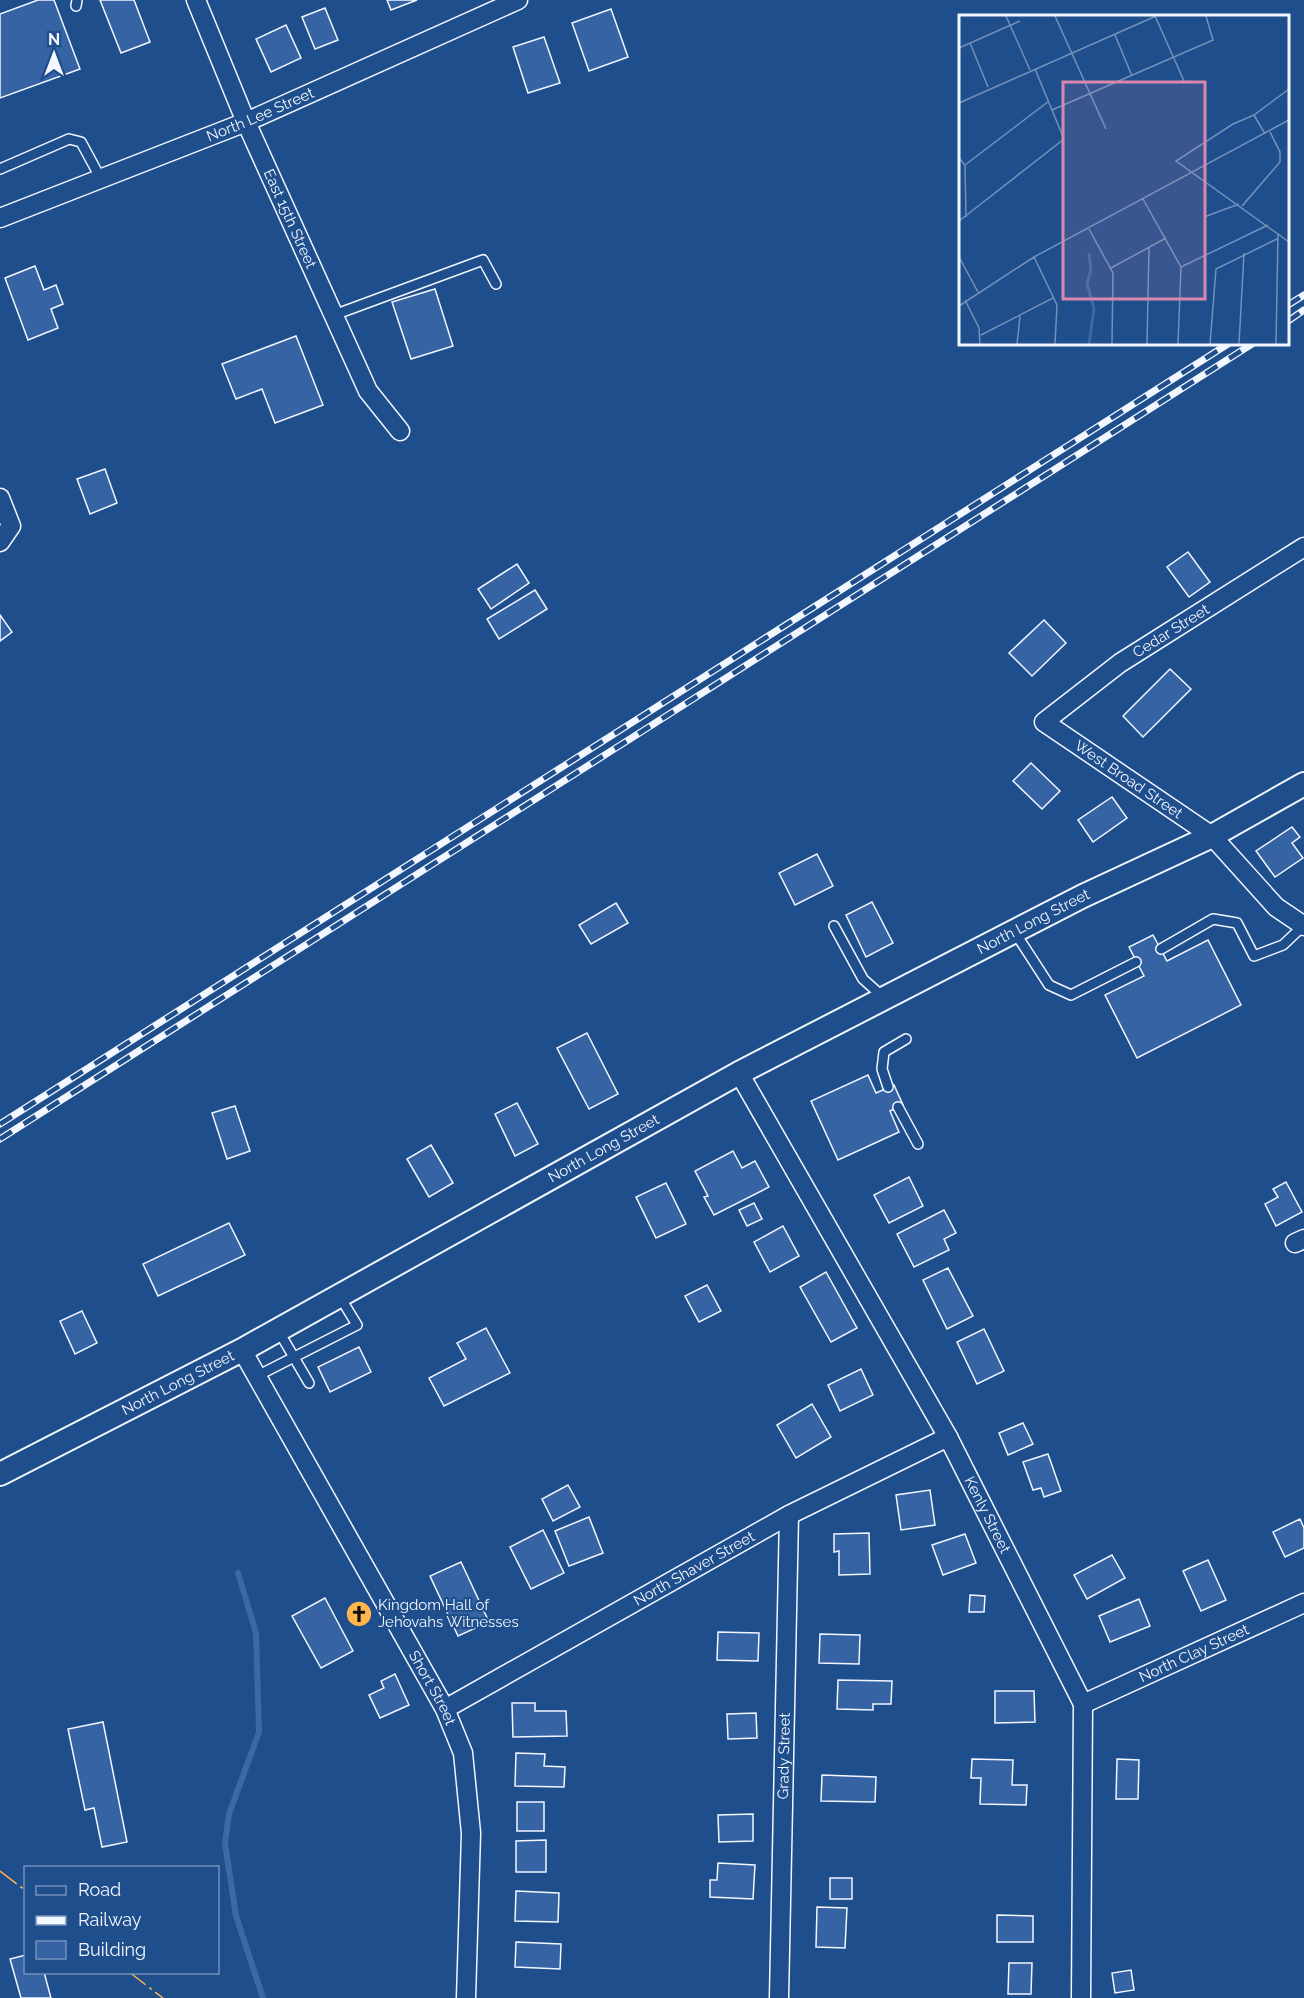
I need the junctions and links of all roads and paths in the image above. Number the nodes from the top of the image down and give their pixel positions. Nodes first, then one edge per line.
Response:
1 (196, 0) edge
2 (518, 0) edge
3 (246, 122) junction
4 (0, 169) edge
5 (101, 179) junction
6 (0, 218) edge
7 (495, 284) dead end
8 (334, 315) junction
9 (400, 431) dead end
10 (0, 498) edge
11 (0, 542) edge
12 (1304, 547) edge
13 (1044, 722) joint
14 (1304, 784) edge
15 (1212, 836) junction
16 (834, 926) dead end
17 (1304, 926) edge
18 (1014, 931) junction
19 (1161, 949) dead end
20 (1136, 962) dead end
21 (885, 998) junction
22 (906, 1040) dead end
23 (740, 1073) junction
24 (888, 1087) dead end
25 (898, 1107) dead end
26 (918, 1144) dead end
27 (339, 1296) junction
28 (278, 1330) junction
29 (242, 1350) junction
30 (294, 1356) junction
31 (256, 1376) junction
32 (309, 1383) dead end
33 (948, 1437) junction
34 (0, 1474) edge
35 (789, 1515) junction
36 (1304, 1603) edge
37 (1083, 1704) junction
38 (445, 1709) junction
39 (465, 1998) edge
40 (779, 1998) edge
41 (1081, 1998) edge

1 - 3 street, East 15th Street
2 - 3 street, North Lee Street
3 - 5 street, North Lee Street
3 - 8 street, East 15th Street
4 - 5 lane
5 - 6 street, North Lee Street
7 - 8 lane
8 - 9 street, East 15th Street
10 - 11 street
12 - 13 street, Cedar Street
13 - 15 street, West Broad Street
14 - 15 street, North Long Street
15 - 17 street, West Broad Street
15 - 18 street, North Long Street
16 - 21 lane
17 - 19 lane
18 - 20 lane
18 - 21 street, North Long Street
21 - 23 street, North Long Street
22 - 24 lane
23 - 27 street, North Long Street
23 - 33 street, Kenly Street
25 - 26 lane
27 - 28 street, North Long Street
27 - 30 lane
28 - 29 street, North Long Street
28 - 30 lane
29 - 31 street, Short Street
29 - 34 street, North Long Street
30 - 31 lane
30 - 32 lane
31 - 38 street, Short Street
33 - 35 street, North Shaver Street
33 - 37 street, Kenly Street
35 - 38 street, North Shaver Street
35 - 40 street, Grady Street
36 - 37 street, North Clay Street
37 - 41 street, Kenly Street
38 - 39 street, Short Street

